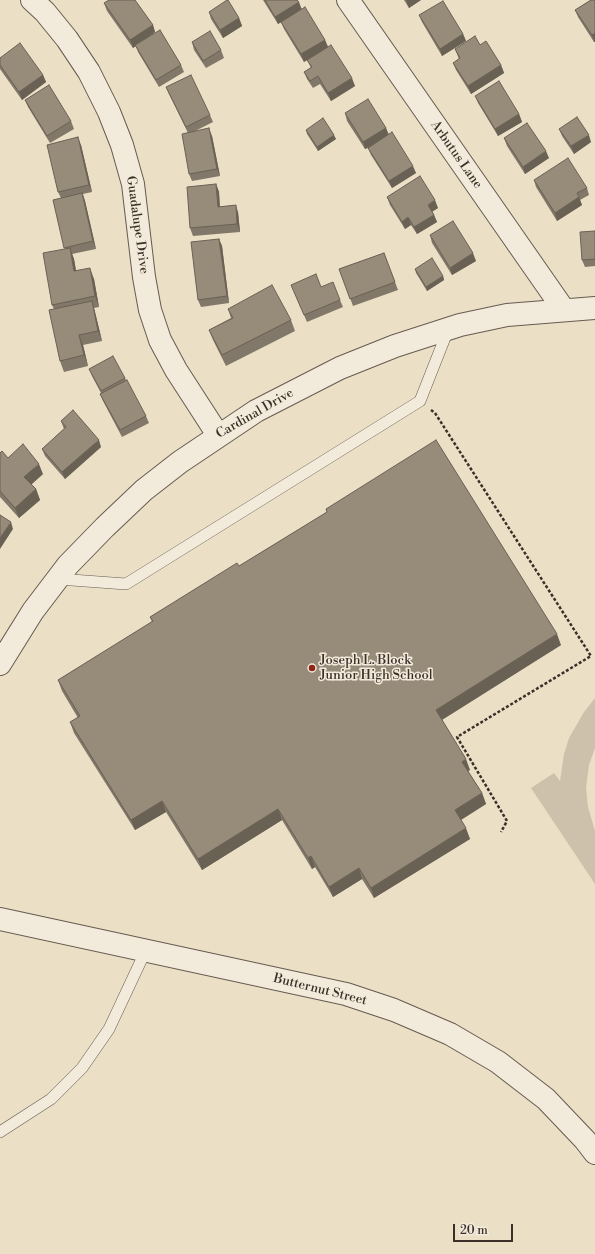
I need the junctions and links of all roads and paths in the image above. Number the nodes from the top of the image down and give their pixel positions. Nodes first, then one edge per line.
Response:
1 (32, 0) edge
2 (348, 0) edge
3 (595, 308) edge
4 (564, 310) junction
5 (448, 330) junction
6 (420, 401) junction
7 (218, 435) junction
8 (58, 579) junction
9 (0, 664) edge
10 (501, 832) dead end
11 (0, 919) edge
12 (146, 950) junction
13 (0, 1132) edge
14 (595, 1153) edge

1 - 7 street, Guadalupe Drive
2 - 4 street, Arbutus Lane
3 - 4 street, Cardinal Drive
4 - 5 street, Cardinal Drive
5 - 6 lane
5 - 7 street, Cardinal Drive
6 - 8 lane
6 - 10 path
7 - 8 street, Cardinal Drive
8 - 9 street, Cardinal Drive
11 - 12 street, Butternut Street
12 - 13 lane
12 - 14 street, Butternut Street

